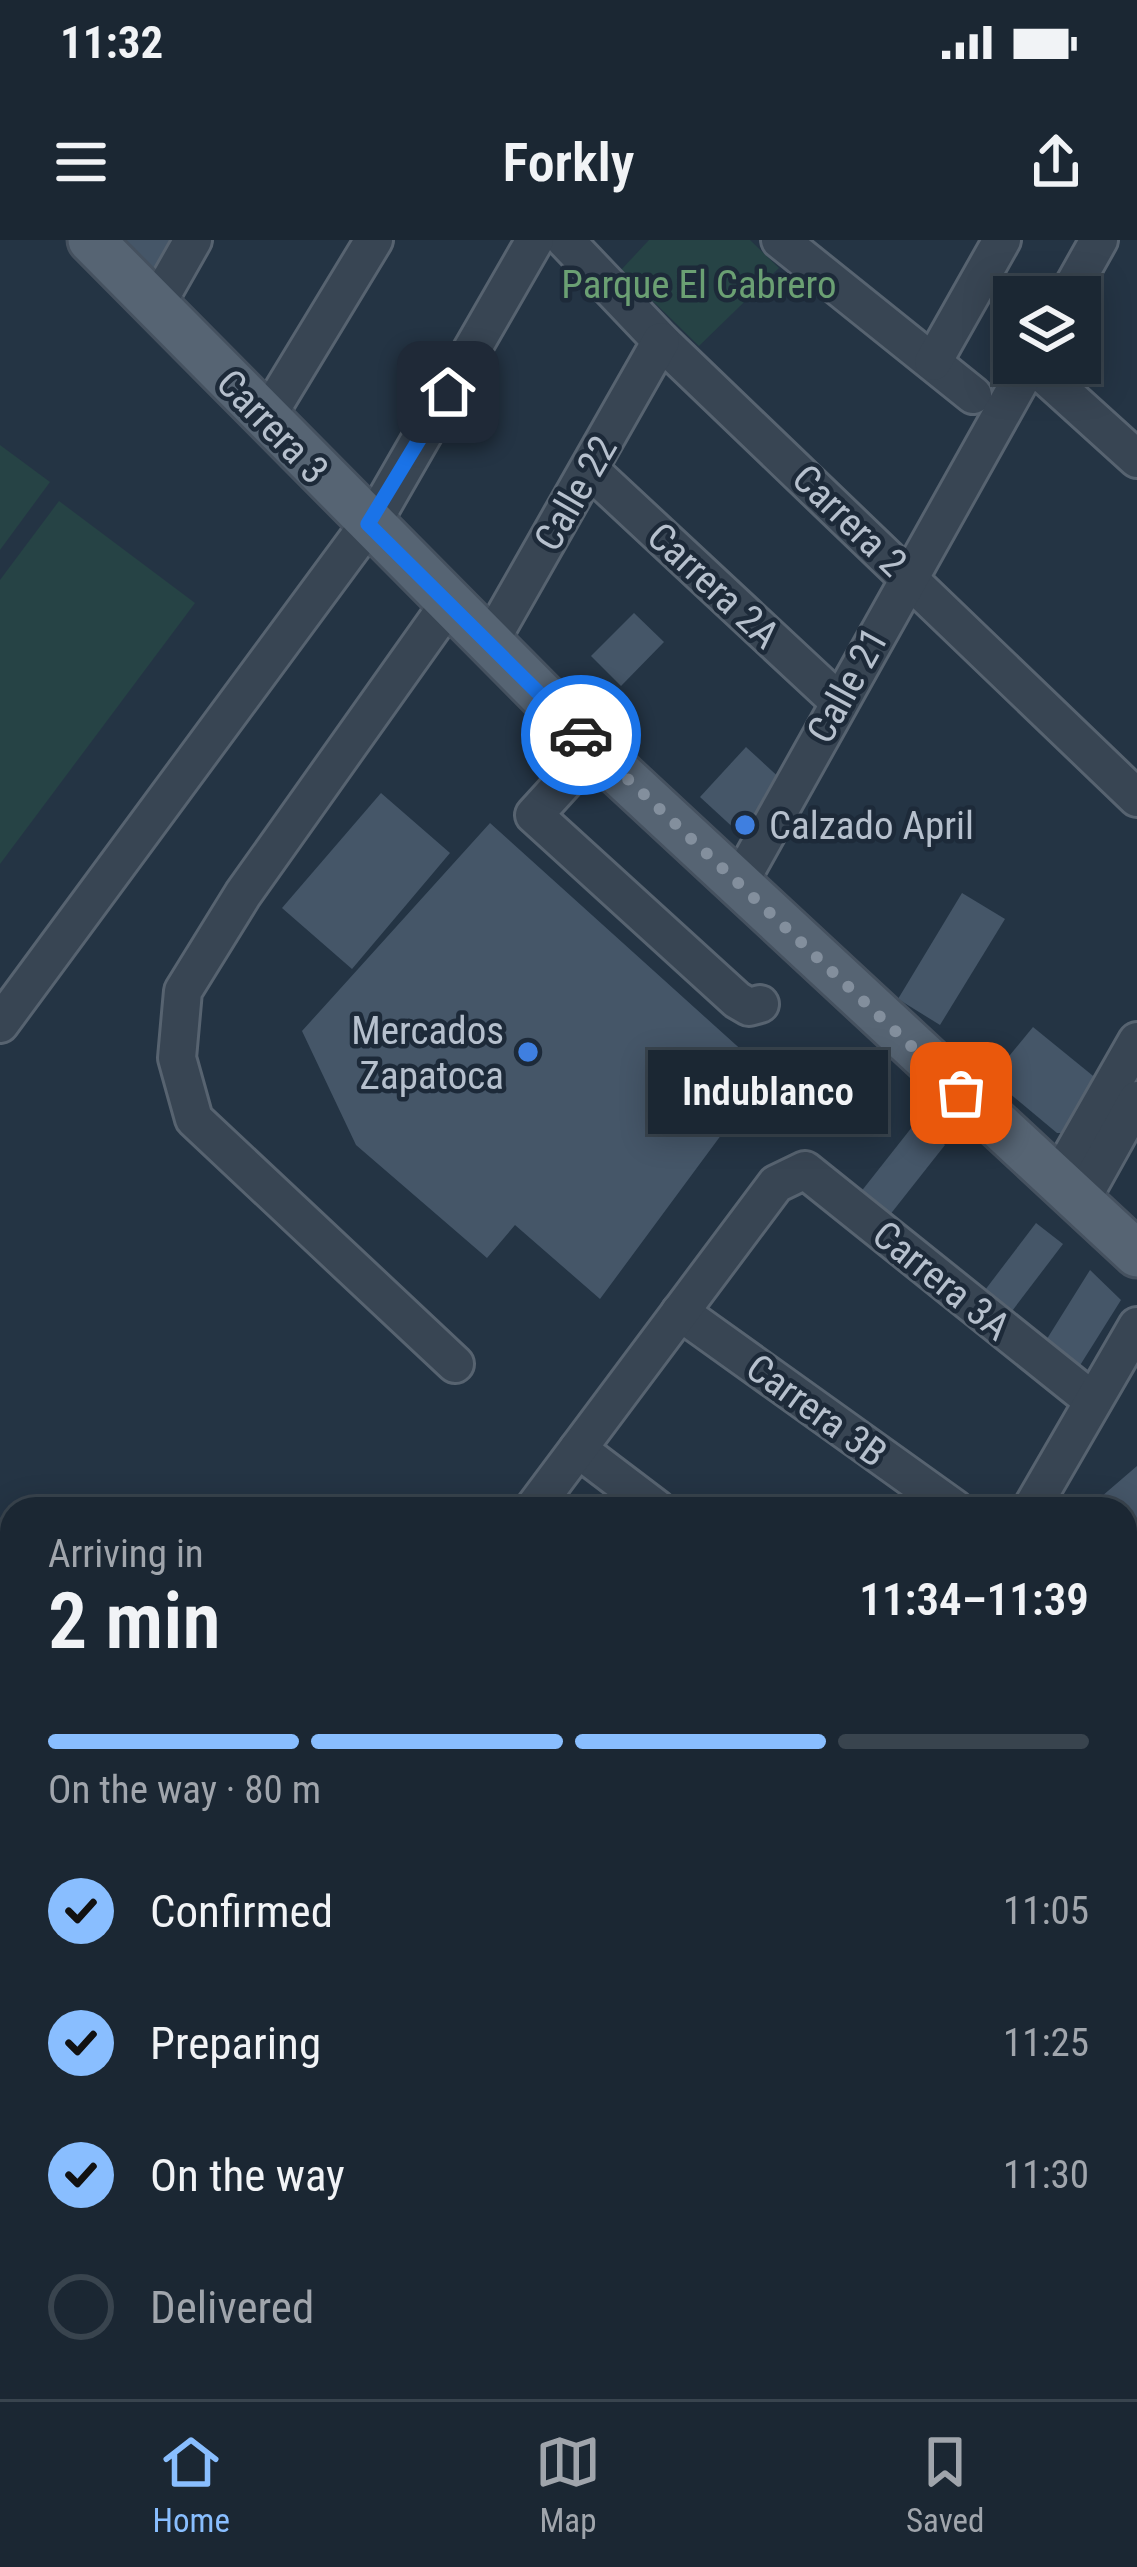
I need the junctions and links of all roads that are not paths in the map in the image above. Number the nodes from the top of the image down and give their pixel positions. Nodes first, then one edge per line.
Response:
1 (91, 240) edge
2 (193, 240) edge
3 (374, 240) edge
4 (536, 240) edge
5 (780, 240) edge
6 (1002, 240) edge
7 (1099, 240) edge
8 (588, 248) edge
9 (823, 254) edge
10 (1079, 276) edge
11 (155, 308) junction
12 (661, 340) junction
13 (933, 362) junction
14 (1018, 384) edge
15 (1053, 384) edge
16 (973, 395) dead end
17 (266, 418) junction
18 (1137, 460) edge
19 (589, 470) junction
20 (368, 524) junction
21 (907, 575) junction
22 (448, 605) junction
23 (488, 645) junction
24 (838, 701) junction
25 (595, 748) junction
26 (1137, 798) edge
27 (739, 883) junction
28 (760, 1004) dead end
29 (0, 1024) edge
30 (1137, 1041) edge
31 (1137, 1100) edge
32 (1068, 1193) junction
33 (1137, 1254) edge
34 (680, 1312) junction
35 (1137, 1326) edge
36 (455, 1364) dead end
37 (1093, 1401) junction
38 (578, 1449) junction
39 (542, 1497) edge
40 (641, 1497) edge
41 (938, 1497) edge
42 (1038, 1497) edge

1 - 11 main road, Carrera 3
2 - 11 street
3 - 17 street
4 - 20 street
5 - 9 street
6 - 13 street
7 - 10 street
8 - 12 street, Carrera 2
9 - 13 street
11 - 17 main road, Carrera 3
12 - 19 street, Calle 22
12 - 21 street, Carrera 2
13 - 16 street
14 - 21 street, Calle 21
15 - 18 street
17 - 20 main road, Carrera 3
19 - 23 street, Calle 22
19 - 24 street, Carrera 2A
20 - 22 main road, Carrera 3
20 - 29 street
21 - 24 street, Calle 21
21 - 26 street, Carrera 2
22 - 23 main road, Carrera 3
22 - 36 street
23 - 25 main road, Carrera 3
24 - 27 street, Calle 21
25 - 27 main road, Carrera 3
25 - 28 street
27 - 32 main road, Carrera 3
30 - 32 street
31 - 32 street
32 - 33 main road, Carrera 3
34 - 37 street, Carrera 3A
34 - 38 street
34 - 41 street, Carrera 3B
35 - 37 street
37 - 42 street
38 - 39 street
38 - 40 street

